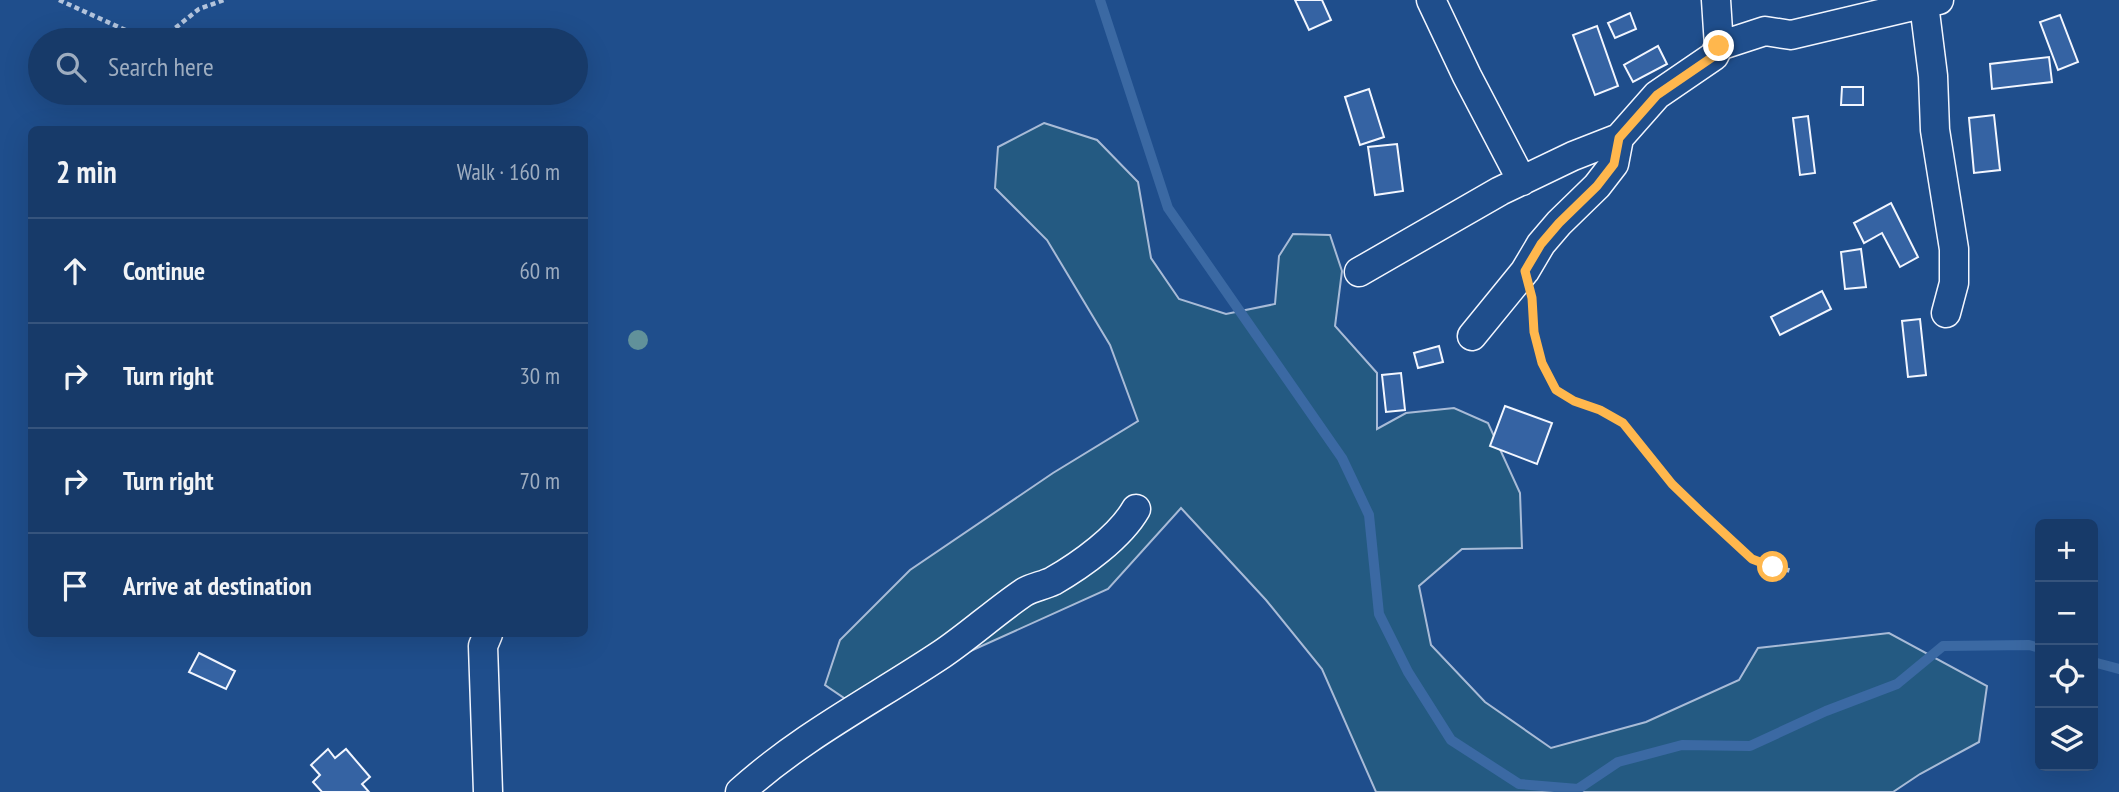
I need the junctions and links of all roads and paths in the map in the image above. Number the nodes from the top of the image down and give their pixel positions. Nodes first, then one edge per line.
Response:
1 (59, 0) edge
2 (224, 0) edge
3 (1431, 0) edge
4 (1716, 0) edge
5 (1931, 2) edge
6 (121, 28) edge
7 (175, 28) edge
8 (1719, 46) junction
9 (1619, 138) junction
10 (1522, 181) junction
11 (1525, 271) junction
12 (1359, 272) dead end
13 (1947, 313) dead end
14 (1472, 336) dead end
15 (1136, 509) dead end
16 (1791, 570) dead end
17 (487, 637) edge
18 (488, 792) edge
19 (740, 792) edge

1 - 6 path
2 - 7 path
3 - 10 street
4 - 8 street
5 - 8 street
5 - 13 street
8 - 9 street
9 - 10 street
9 - 11 street
10 - 12 street
11 - 14 street
11 - 16 path
15 - 19 street
17 - 18 street

